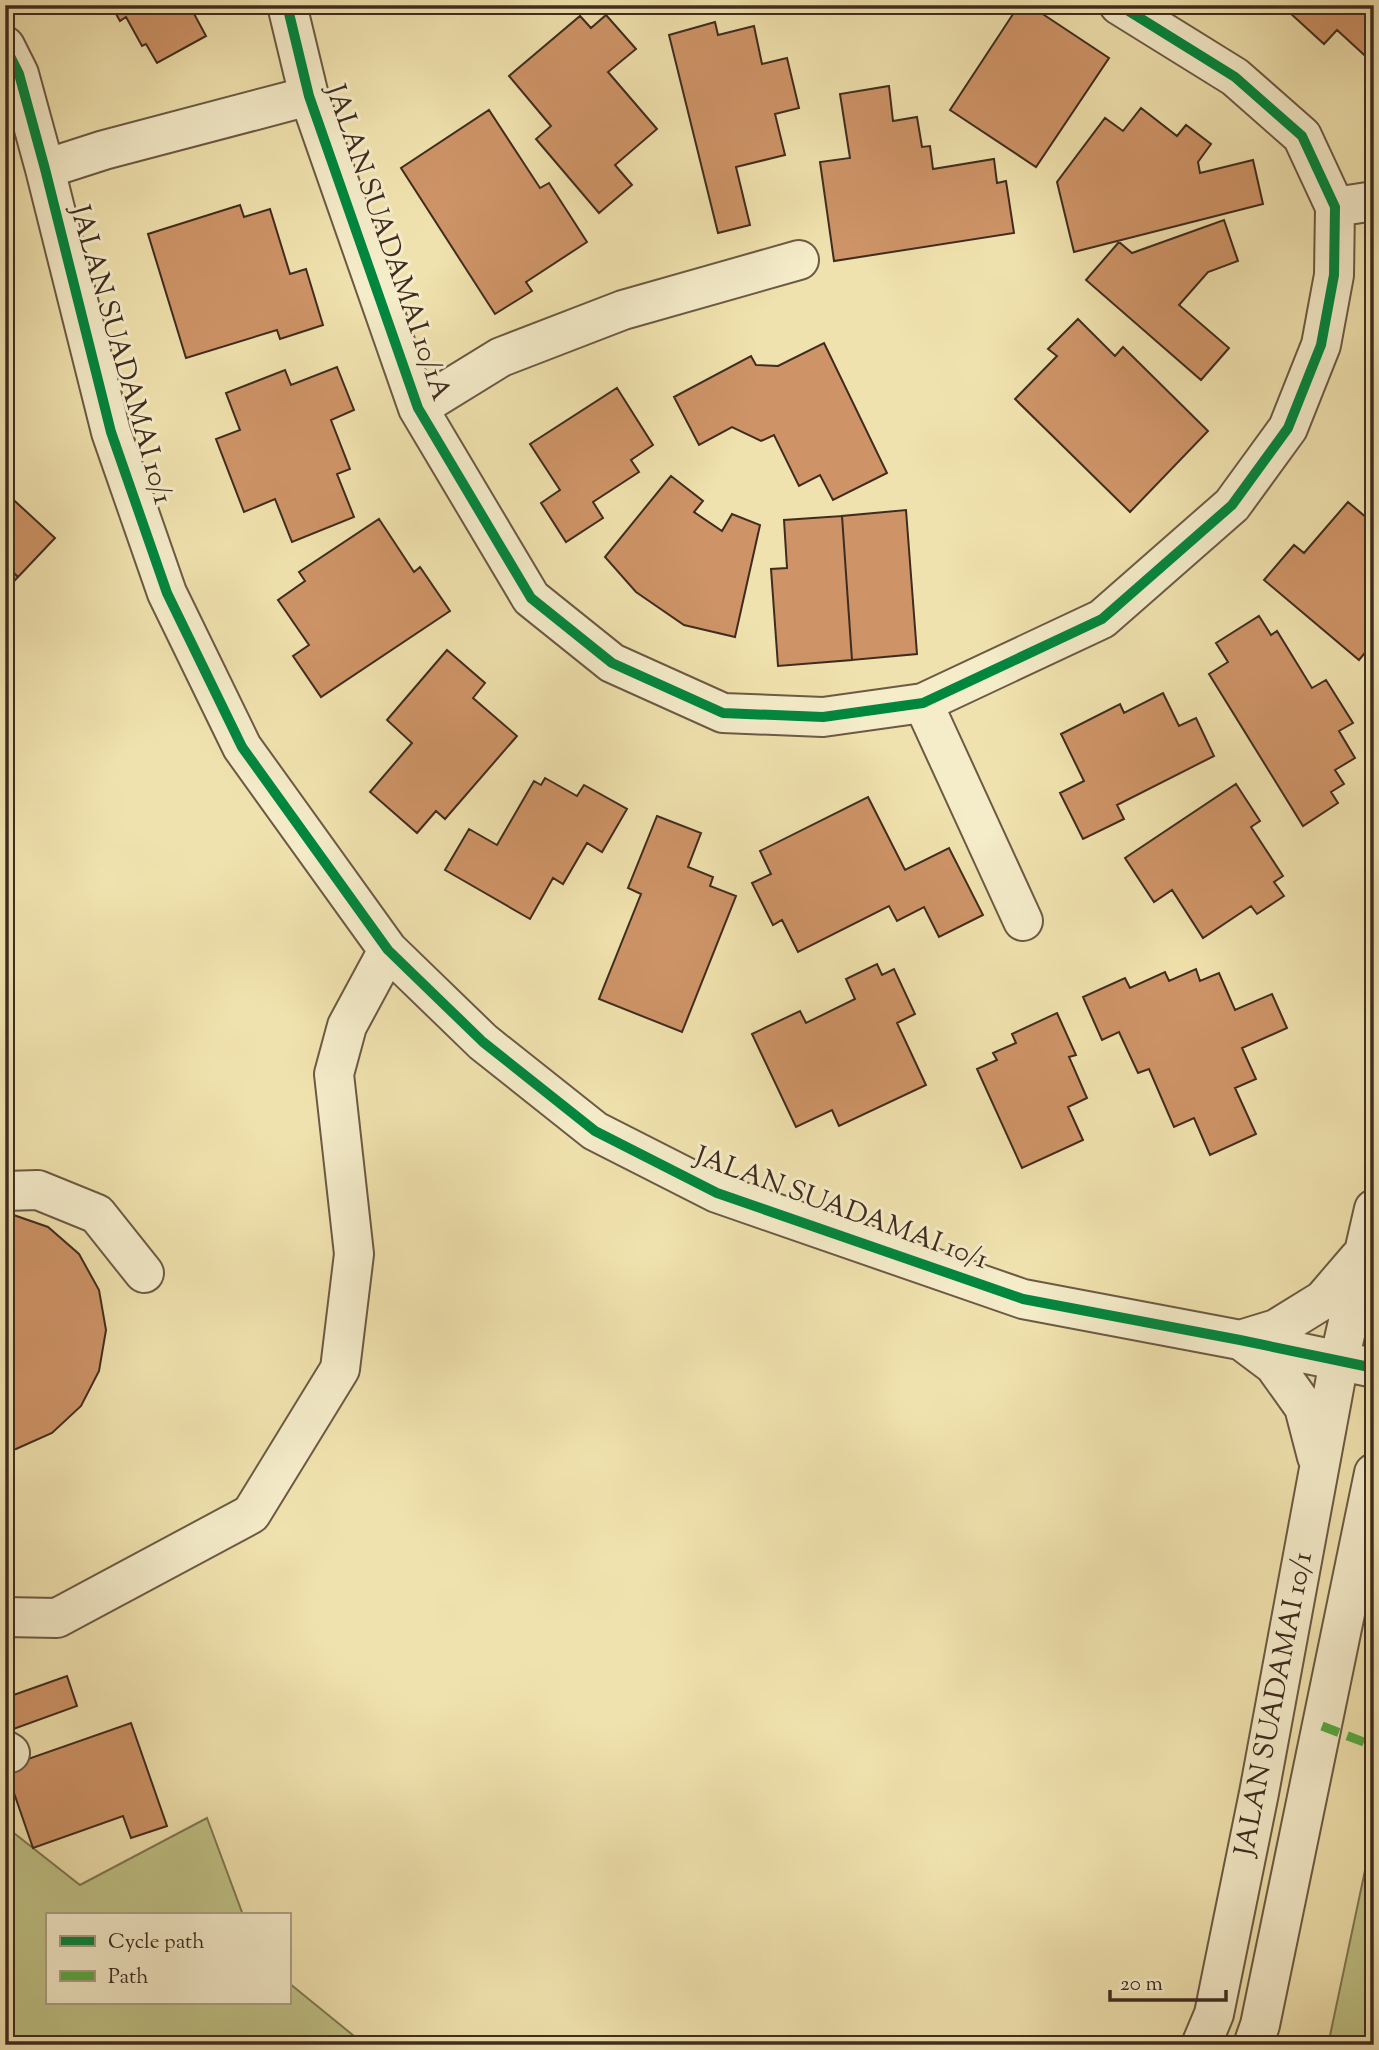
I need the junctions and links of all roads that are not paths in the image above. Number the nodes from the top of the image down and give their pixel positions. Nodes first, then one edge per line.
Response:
1 (287, 5) edge
2 (1119, 5) edge
3 (5, 46) edge
4 (309, 96) junction
5 (45, 169) junction
6 (1374, 201) edge
7 (1335, 207) junction
8 (799, 260) dead end
9 (418, 408) junction
10 (923, 703) junction
11 (1023, 921) dead end
12 (387, 950) junction
13 (5, 1192) edge
14 (1374, 1209) edge
15 (1364, 1251) junction
16 (144, 1273) dead end
17 (1240, 1340) junction
18 (1356, 1364) edge
19 (1320, 1465) junction
20 (1374, 1473) edge
21 (5, 1617) edge
22 (1201, 2045) edge
23 (1253, 2045) edge

1 - 4 street, JALAN SUADAMAI 10/1A
2 - 7 street, JALAN SUADAMAI 10/1A
3 - 5 street, JALAN SUADAMAI 10/1
4 - 5 street
4 - 9 street, JALAN SUADAMAI 10/1A
5 - 12 street, JALAN SUADAMAI 10/1
6 - 7 street
7 - 10 street, JALAN SUADAMAI 10/1A
8 - 9 street
9 - 10 street, JALAN SUADAMAI 10/1A
10 - 11 street
12 - 17 street, JALAN SUADAMAI 10/1
12 - 21 street
13 - 16 street
14 - 15 street, JALAN SUADAMAI 10/1
15 - 17 street
15 - 18 street, JALAN SUADAMAI 10/1
17 - 18 street, JALAN SUADAMAI 10/1
17 - 19 street
18 - 19 street, JALAN SUADAMAI 10/1
19 - 22 street, JALAN SUADAMAI 10/1
20 - 23 street, JALAN SUADAMAI 10/1

